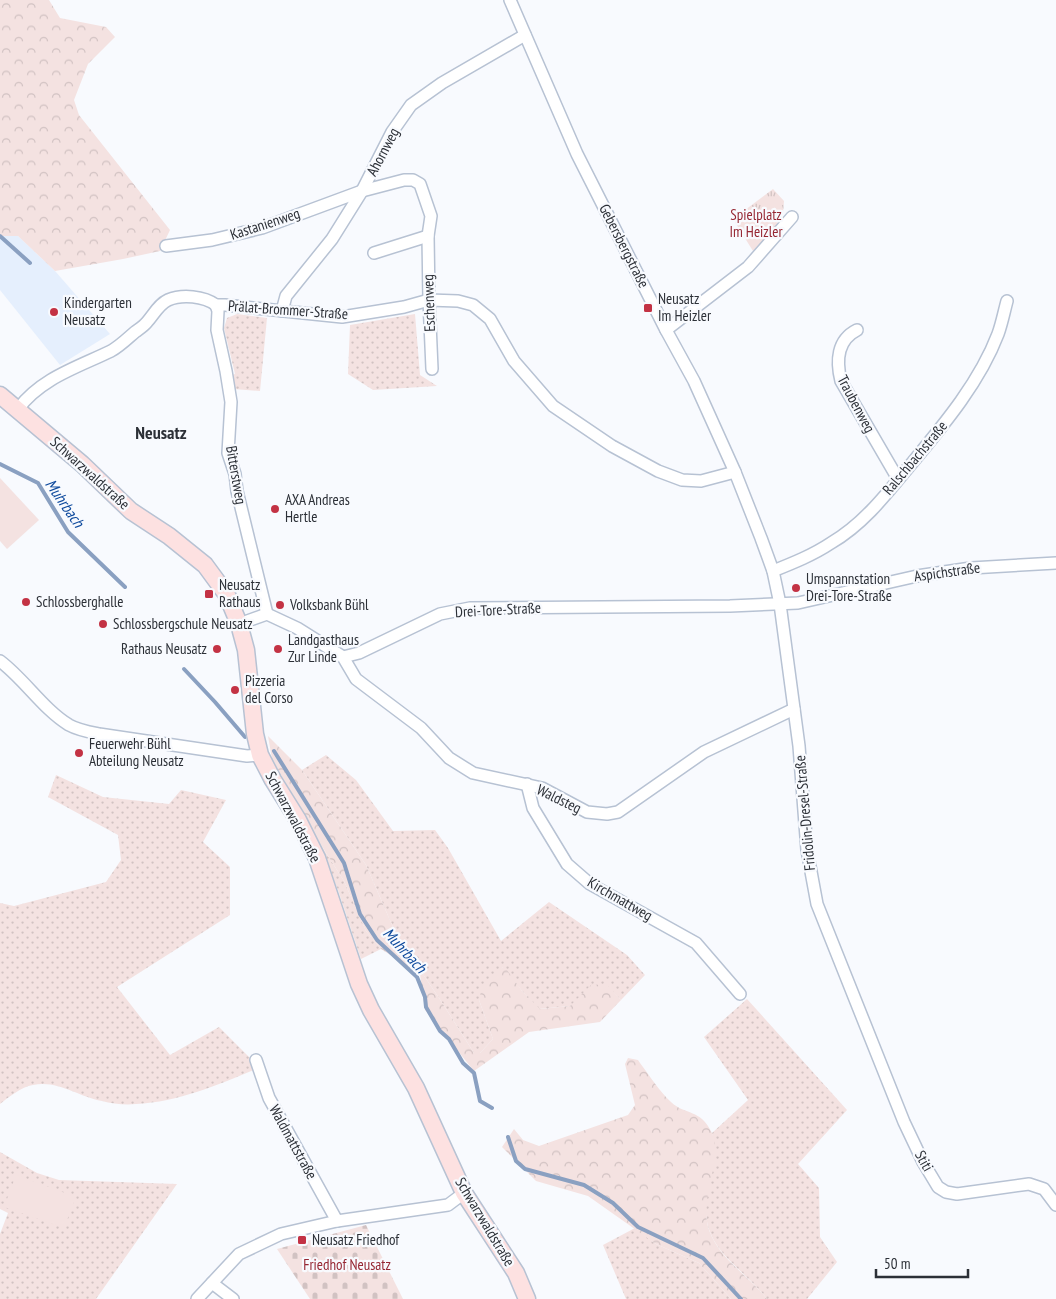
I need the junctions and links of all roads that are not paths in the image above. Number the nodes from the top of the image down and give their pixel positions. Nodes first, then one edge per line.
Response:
1 (510, 0) edge
2 (525, 35) junction
3 (362, 191) junction
4 (792, 217) dead end
5 (428, 236) junction
6 (166, 246) dead end
7 (374, 253) dead end
8 (429, 300) junction
9 (1006, 301) dead end
10 (216, 305) junction
11 (282, 311) junction
12 (666, 330) junction
13 (857, 330) dead end
14 (432, 369) dead end
15 (0, 396) edge
16 (18, 409) junction
17 (735, 472) junction
18 (898, 480) junction
19 (1056, 563) edge
20 (773, 570) junction
21 (780, 604) junction
22 (267, 614) junction
23 (239, 624) junction
24 (342, 658) junction
25 (0, 661) edge
26 (794, 709) junction
27 (260, 755) junction
28 (527, 784) junction
29 (740, 994) dead end
30 (861, 1015) joint
31 (256, 1060) dead end
32 (464, 1193) junction
33 (1056, 1205) edge
34 (337, 1221) junction
35 (212, 1283) junction
36 (197, 1299) edge
37 (233, 1299) edge
38 (527, 1299) edge

1 - 2 street, Gebersbergstraße
2 - 3 street, Ahornweg
2 - 12 street, Gebersbergstraße
3 - 5 street, Eschenweg
3 - 6 street, Kastanienweg
3 - 11 street, Ahornweg
4 - 12 street
5 - 7 street
5 - 8 street, Eschenweg
8 - 11 street, Prälat-Brommer-Straße
8 - 14 street, Eschenweg
8 - 17 street, Prälat-Brommer-Straße
9 - 18 street, Ralschbachstraße
10 - 11 street, Prälat-Brommer-Straße
10 - 16 street, Prälat-Brommer-Straße
10 - 22 street, Bitterstweg
12 - 17 street, Gebersbergstraße
13 - 18 street, Traubenweg
15 - 16 main road, Schwarzwaldstraße
16 - 23 main road, Schwarzwaldstraße
17 - 20 street, Gebersbergstraße
18 - 20 street, Ralschbachstraße
19 - 21 street, Aspichstraße
20 - 21 street, Gebersbergstraße
21 - 24 street, Drei-Tore-Straße
21 - 26 street, Fridolin-Dresel-Straße
22 - 23 street
22 - 24 street
23 - 27 main road, Schwarzwaldstraße
24 - 28 street, Waldsteg
25 - 27 street
26 - 28 street, Waldsteg
26 - 30 street, Fridolin-Dresel-Straße
27 - 32 main road, Schwarzwaldstraße
28 - 29 street, Kirchmattweg
30 - 33 street, Stiti
31 - 34 street, Waldmattstraße
32 - 34 street
32 - 38 main road, Schwarzwaldstraße
34 - 35 street
35 - 36 street
35 - 37 street

